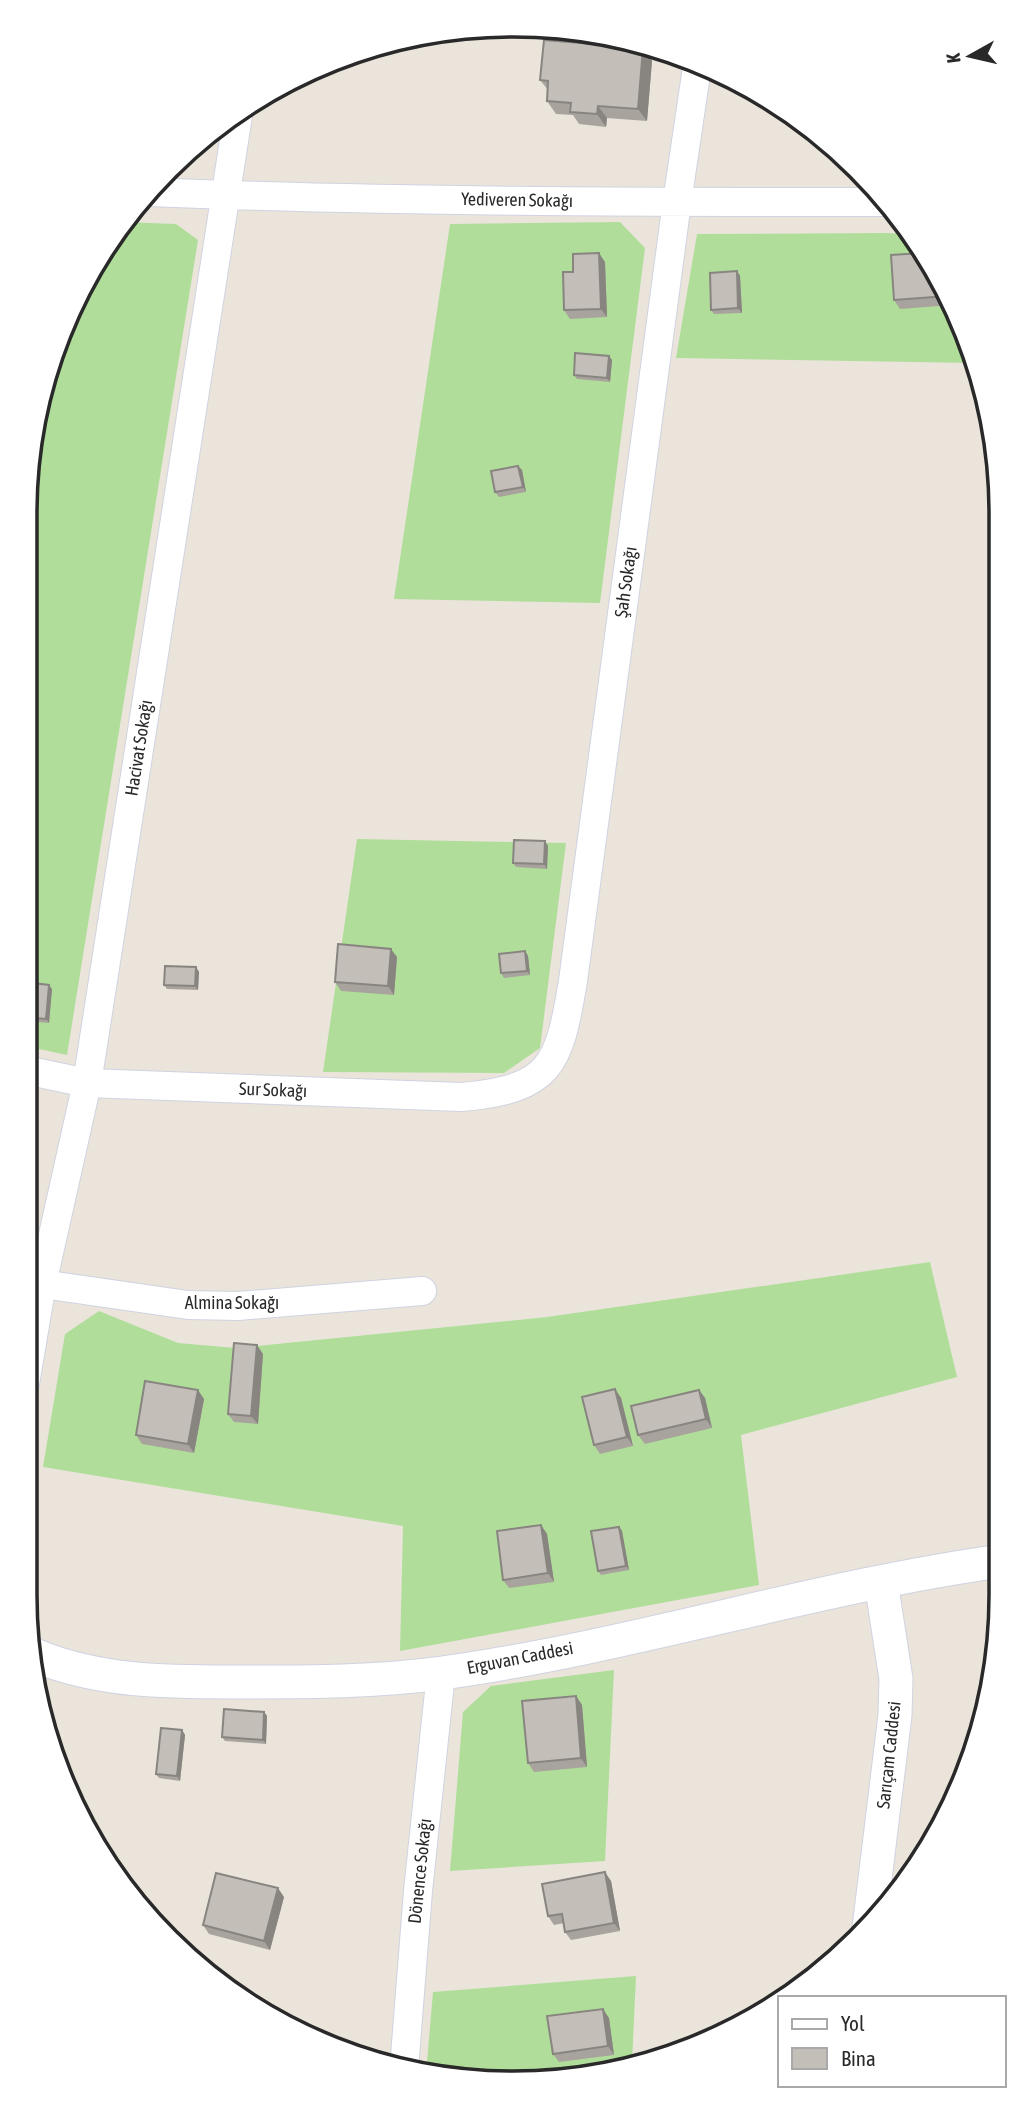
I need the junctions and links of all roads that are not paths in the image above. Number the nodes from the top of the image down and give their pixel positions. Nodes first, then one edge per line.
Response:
1 (696, 74) edge
2 (236, 126) edge
3 (161, 193) edge
4 (224, 195) junction
5 (677, 202) junction
6 (874, 202) edge
7 (37, 1073) edge
8 (87, 1083) junction
9 (521, 1086) joint
10 (43, 1284) junction
11 (422, 1291) dead end
12 (37, 1316) edge
13 (989, 1563) edge
14 (881, 1582) junction
15 (41, 1657) edge
16 (441, 1673) junction
17 (871, 1909) edge
18 (405, 2058) edge

1 - 5 street, Şah Sokağı
2 - 4 street, Hacivat Sokağı
3 - 4 street, Yediveren Sokağı
4 - 5 street, Yediveren Sokağı
4 - 8 street, Hacivat Sokağı
5 - 6 street, Yediveren Sokağı
5 - 9 street, Şah Sokağı
7 - 8 street, Sur Sokağı
8 - 9 street, Sur Sokağı
8 - 10 street, Hacivat Sokağı
10 - 11 street, Almina Sokağı
10 - 12 street, Hacivat Sokağı
13 - 14 street, Erguvan Caddesi
14 - 16 street, Erguvan Caddesi
14 - 17 street, Sarıçam Caddesi
15 - 16 street, Erguvan Caddesi
16 - 18 street, Dönence Sokağı

